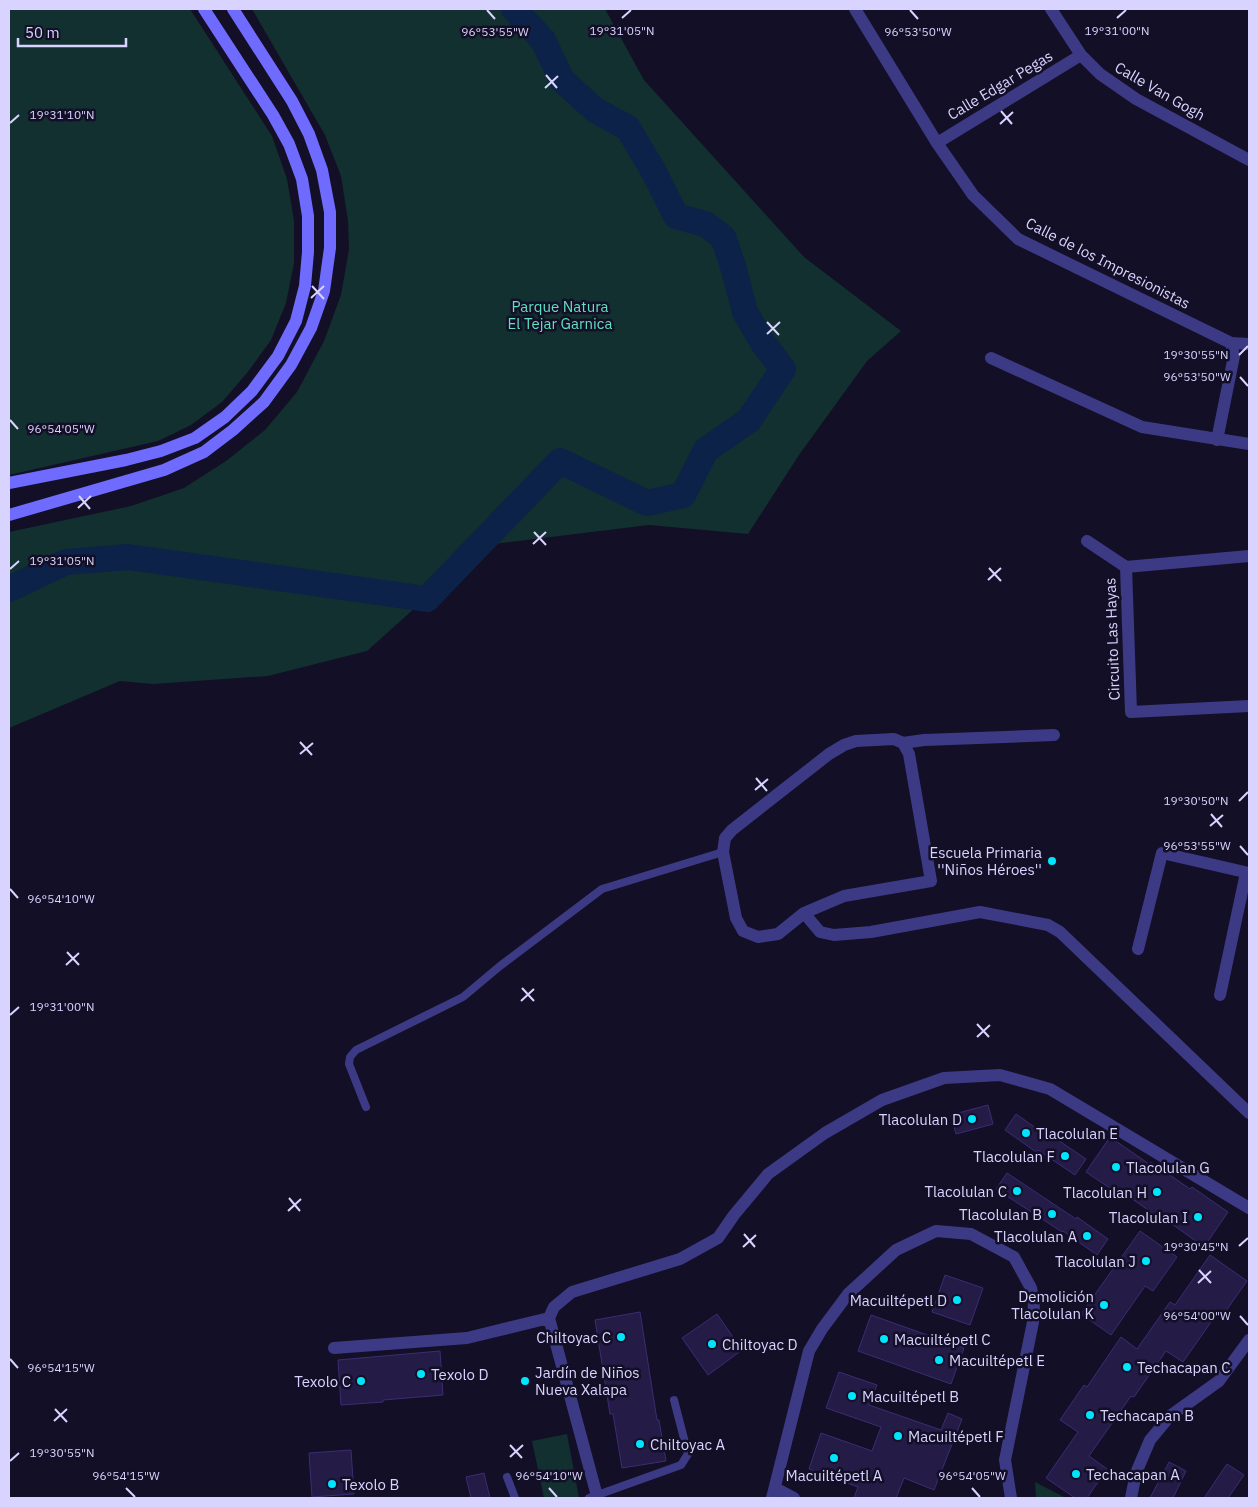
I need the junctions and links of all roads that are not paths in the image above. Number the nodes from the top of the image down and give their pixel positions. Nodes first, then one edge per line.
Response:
1 (204, 9) edge
2 (233, 9) edge
3 (855, 9) edge
4 (1051, 9) edge
5 (1081, 55) junction
6 (937, 143) junction
7 (1249, 160) edge
8 (1232, 344) junction
9 (1249, 344) edge
10 (991, 358) dead end
11 (1217, 440) junction
12 (1249, 444) edge
13 (9, 483) edge
14 (9, 515) edge
15 (1088, 541) dead end
16 (1249, 556) edge
17 (1126, 567) junction
18 (1249, 706) edge
19 (1054, 735) dead end
20 (903, 743) junction
21 (723, 852) junction
22 (1248, 873) edge
23 (804, 913) junction
24 (1138, 949) dead end
25 (1220, 995) dead end
26 (366, 1108) dead end
27 (1249, 1114) edge
28 (1249, 1208) edge
29 (549, 1318) junction
30 (1249, 1340) edge
31 (334, 1348) dead end
32 (674, 1400) dead end
33 (507, 1477) dead end
34 (773, 1493) edge
35 (593, 1497) edge
36 (515, 1498) edge
37 (794, 1498) edge
38 (1011, 1498) edge
39 (1131, 1498) edge

1 - 13 main road
2 - 14 main road
3 - 6 street, Calle de los Impresionistas
4 - 5 street, Calle Van Gogh
5 - 6 street, Calle Edgar Pegas
5 - 7 street, Calle Van Gogh
6 - 8 street, Calle de los Impresionistas
8 - 9 street, Calle de los Impresionistas
8 - 11 street
10 - 11 street
11 - 12 street
15 - 17 street
16 - 17 street
17 - 18 street, Circuito Las Hayas
19 - 20 street
20 - 21 street
20 - 23 street
21 - 23 street
21 - 26 lane
22 - 24 street
22 - 25 street
23 - 27 street
28 - 29 street
29 - 31 street
29 - 35 street
30 - 39 street
32 - 35 lane
33 - 36 lane
34 - 37 street
34 - 38 street

